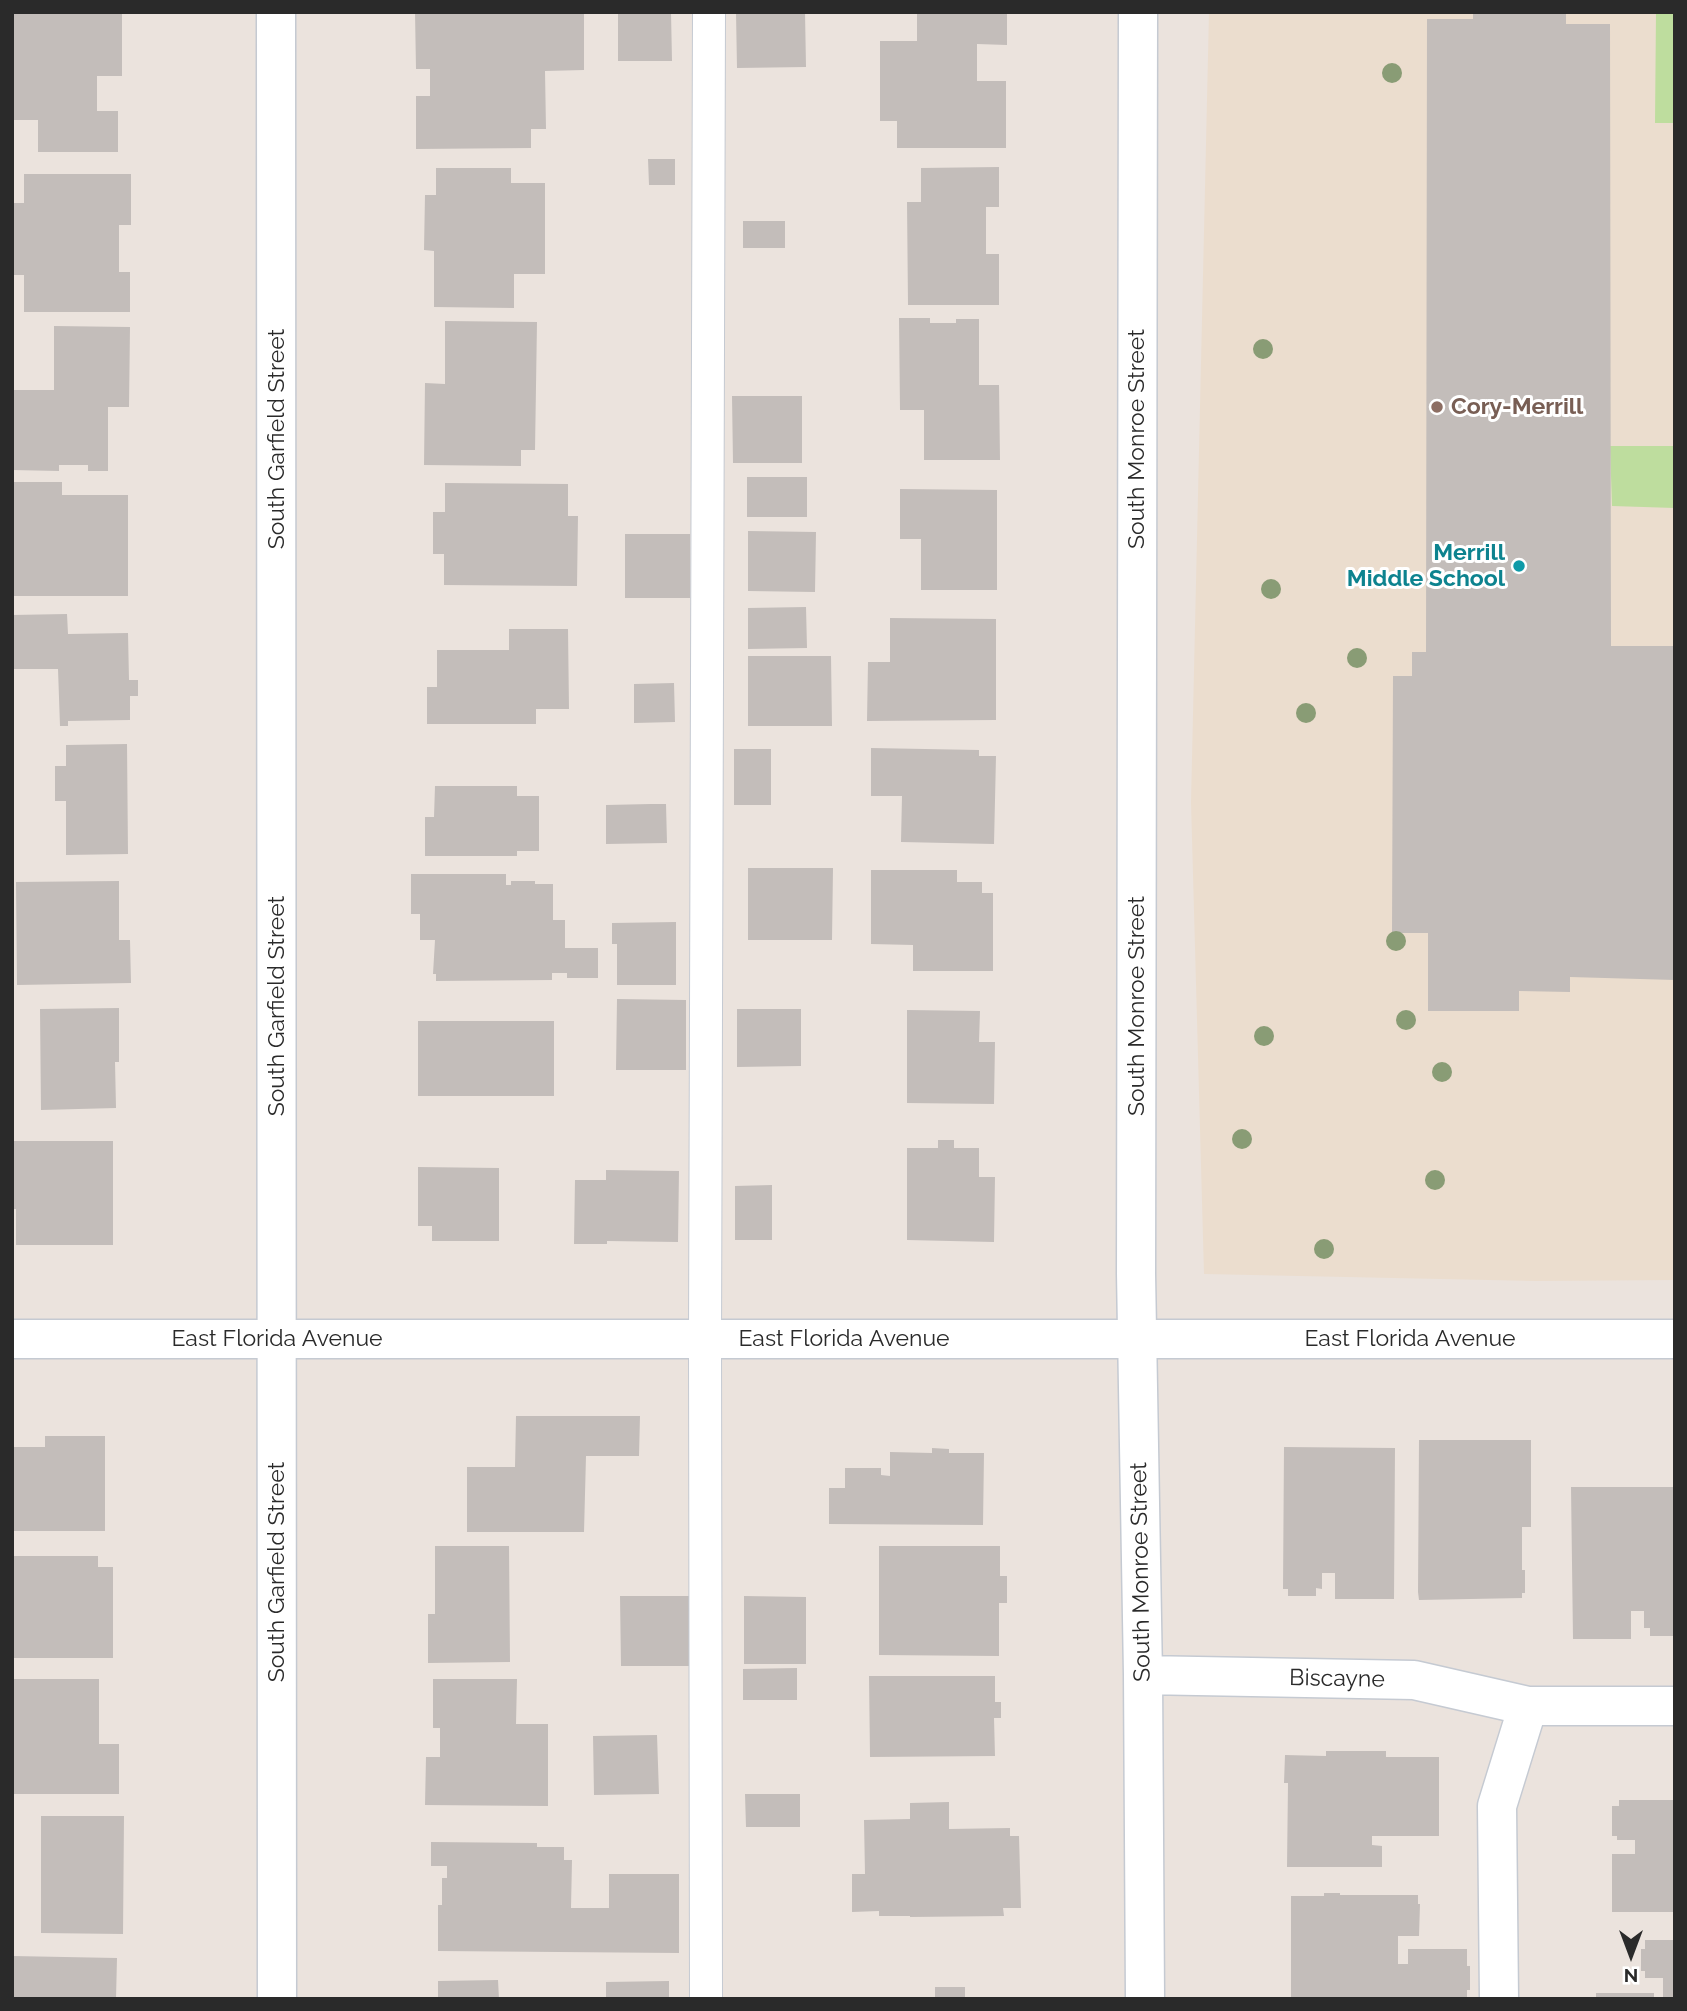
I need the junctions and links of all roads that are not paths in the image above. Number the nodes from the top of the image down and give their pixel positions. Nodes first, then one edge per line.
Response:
1 (276, 12) edge
2 (709, 12) edge
3 (1138, 12) edge
4 (12, 1339) edge
5 (278, 1339) junction
6 (705, 1339) junction
7 (1137, 1339) junction
8 (1675, 1339) edge
9 (1143, 1675) junction
10 (1528, 1706) junction
11 (1675, 1706) edge
12 (277, 1999) edge
13 (706, 1999) edge
14 (1145, 1999) edge
15 (1499, 1999) edge

1 - 5 street, South Garfield Street
2 - 6 lane
3 - 7 street, South Monroe Street
4 - 5 street, East Florida Avenue
5 - 6 street, East Florida Avenue
5 - 12 street, South Garfield Street
6 - 7 street, East Florida Avenue
6 - 13 lane
7 - 8 street, East Florida Avenue
7 - 9 street, South Monroe Street
9 - 10 street, Biscayne
9 - 14 street, South Monroe Street
10 - 11 street, Biscayne
10 - 15 street

